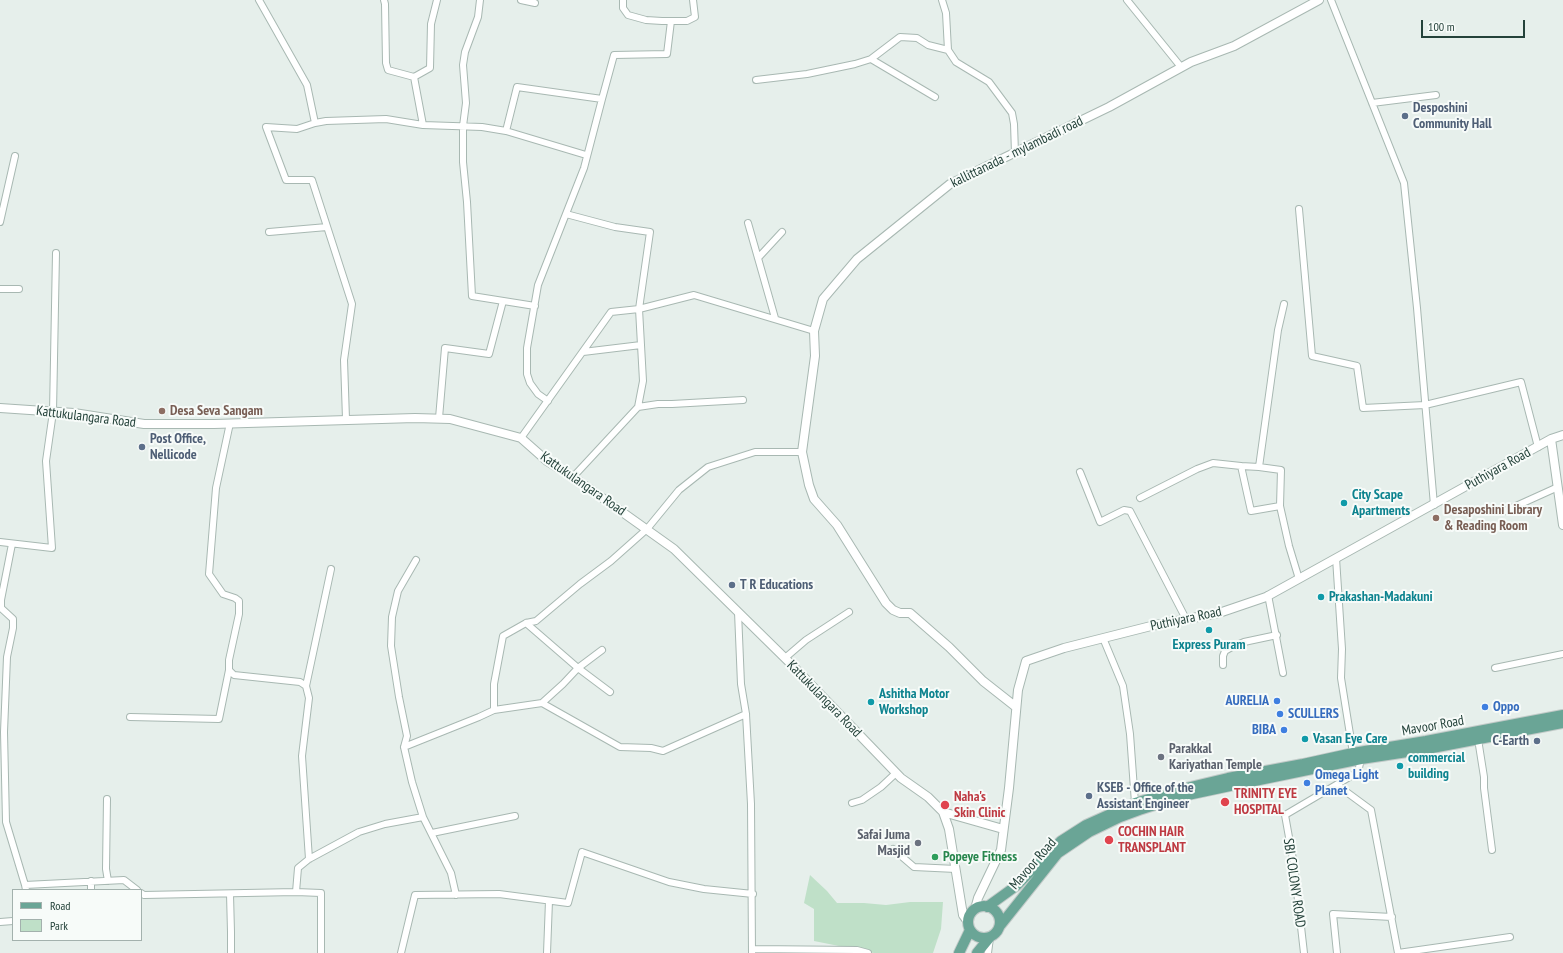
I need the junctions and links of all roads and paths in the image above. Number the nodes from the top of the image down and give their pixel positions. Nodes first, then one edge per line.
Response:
1 (259, 0) edge
2 (384, 0) edge
3 (437, 0) edge
4 (480, 0) edge
5 (521, 0) edge
6 (623, 0) edge
7 (693, 0) edge
8 (942, 0) edge
9 (1127, 0) edge
10 (1319, 0) edge
11 (1331, 0) edge
12 (535, 3) dead end
13 (671, 21) junction
14 (948, 50) junction
15 (871, 59) junction
16 (1181, 67) junction
17 (414, 77) junction
18 (756, 80) dead end
19 (1436, 95) dead end
20 (935, 97) dead end
21 (602, 99) junction
22 (1372, 103) junction
23 (315, 123) junction
24 (423, 125) junction
25 (463, 126) junction
26 (506, 131) junction
27 (1015, 153) junction
28 (586, 155) junction
29 (15, 156) dead end
30 (1299, 209) dead end
31 (566, 214) junction
32 (0, 222) edge
33 (748, 223) dead end
34 (327, 228) junction
35 (269, 232) dead end
36 (782, 232) dead end
37 (56, 253) dead end
38 (758, 258) junction
39 (0, 289) edge
40 (19, 289) dead end
41 (503, 301) junction
42 (1284, 304) dead end
43 (534, 306) junction
44 (640, 309) junction
45 (775, 318) junction
46 (814, 331) junction
47 (642, 345) junction
48 (583, 352) junction
49 (743, 400) dead end
50 (548, 401) junction
51 (1425, 405) junction
52 (638, 407) junction
53 (0, 408) edge
54 (53, 412) junction
55 (439, 418) junction
56 (346, 419) junction
57 (230, 424) junction
58 (1563, 435) edge
59 (521, 438) junction
60 (1551, 440) junction
61 (1538, 447) junction
62 (802, 452) junction
63 (1241, 466) junction
64 (1259, 467) junction
65 (1080, 472) dead end
66 (573, 477) junction
67 (1558, 487) junction
68 (1140, 498) dead end
69 (1434, 505) junction
70 (1280, 506) junction
71 (1505, 511) dead end
72 (1563, 525) edge
73 (647, 529) junction
74 (0, 542) edge
75 (12, 544) junction
76 (1336, 558) junction
77 (416, 560) dead end
78 (331, 569) dead end
79 (1298, 579) junction
80 (1268, 595) junction
81 (738, 612) junction
82 (849, 612) dead end
83 (1186, 619) junction
84 (526, 623) junction
85 (1277, 635) junction
86 (1103, 638) junction
87 (602, 650) dead end
88 (1563, 654) edge
89 (785, 658) junction
90 (1223, 665) dead end
91 (578, 668) junction
92 (1494, 668) dead end
93 (229, 670) junction
94 (1283, 673) dead end
95 (306, 686) junction
96 (610, 692) dead end
97 (542, 703) junction
98 (1016, 707) junction
99 (494, 710) junction
100 (746, 714) junction
101 (1563, 715) edge
102 (130, 717) dead end
103 (1563, 723) edge
104 (2, 732) edge
105 (1478, 739) junction
106 (404, 747) junction
107 (1357, 756) junction
108 (896, 773) junction
109 (1337, 785) junction
110 (107, 799) dead end
111 (852, 803) dead end
112 (1135, 803) junction
113 (943, 812) junction
114 (515, 816) dead end
115 (423, 817) junction
116 (1003, 829) junction
117 (432, 833) junction
118 (893, 849) dead end
119 (1492, 850) dead end
120 (309, 859) junction
121 (956, 869) junction
122 (90, 881) junction
123 (108, 881) junction
124 (25, 887) edge
125 (91, 889) edge
126 (136, 889) edge
127 (296, 892) junction
128 (142, 894) edge
129 (230, 894) junction
130 (456, 894) junction
131 (753, 894) junction
132 (549, 901) junction
133 (987, 907) junction
134 (975, 909) junction
135 (1392, 917) junction
136 (12, 921) edge
137 (0, 922) edge
138 (969, 926) junction
139 (999, 927) junction
140 (990, 937) junction
141 (1510, 937) dead end
142 (752, 951) edge
143 (231, 953) edge
144 (321, 953) edge
145 (401, 953) edge
146 (547, 953) edge
147 (868, 953) edge
148 (959, 953) edge
149 (977, 953) edge
150 (988, 953) edge
151 (1304, 953) edge
152 (1337, 953) edge
153 (1398, 953) edge

1 - 23 street
2 - 17 street
3 - 17 street
4 - 25 street
5 - 12 street
6 - 13 street
7 - 13 street
8 - 14 street
9 - 16 street
10 - 16 street, kallittanada - mylambadi road
11 - 22 street
13 - 21 street
14 - 15 street
14 - 27 street
15 - 18 street
15 - 20 street
16 - 27 street, kallittanada - mylambadi road
17 - 24 street
19 - 22 street
21 - 26 street
21 - 28 street
22 - 51 street
23 - 24 street
23 - 34 street
24 - 25 street
25 - 26 street
25 - 41 street
26 - 28 street
27 - 46 street, kallittanada - mylambadi road
28 - 31 street
29 - 32 street
30 - 51 street
31 - 43 street
31 - 44 street
33 - 38 street
34 - 35 street
34 - 56 street
36 - 38 street
37 - 54 street
38 - 45 street
39 - 40 street
41 - 43 street
41 - 55 street
42 - 64 street
43 - 50 street
44 - 45 street
44 - 47 street
44 - 48 street
45 - 46 street
46 - 62 street, kallittanada - mylambadi road
47 - 48 street
47 - 52 street
48 - 50 street
49 - 52 street
50 - 59 street
51 - 61 street
51 - 69 street
52 - 66 street
53 - 54 street, Kattukulangara Road
54 - 57 street, Kattukulangara Road
54 - 75 street
55 - 56 street, Kattukulangara Road
55 - 59 street, Kattukulangara Road
56 - 57 street, Kattukulangara Road
57 - 93 street
58 - 60 street, Puthiyara Road
59 - 66 street, Kattukulangara Road
60 - 61 street, Puthiyara Road
60 - 67 street
61 - 69 street, Puthiyara Road
62 - 73 street
62 - 98 street, kallittanada - mylambadi road
63 - 64 street
63 - 68 street
63 - 70 street
64 - 70 street
65 - 83 street
66 - 73 street, Kattukulangara Road
67 - 71 street
67 - 72 street
69 - 76 street, Puthiyara Road
70 - 79 street
73 - 81 street, Kattukulangara Road
73 - 84 street
74 - 75 street
75 - 104 street
76 - 79 street, Puthiyara Road
76 - 107 street
77 - 106 street
78 - 95 street
79 - 80 street, Puthiyara Road
80 - 83 street, Puthiyara Road
80 - 85 street
81 - 89 street, Kattukulangara Road
81 - 100 street
82 - 89 street
83 - 86 street, Puthiyara Road
84 - 91 street
84 - 99 street
85 - 90 street
85 - 94 street
86 - 98 street, Puthiyara Road
86 - 112 street
87 - 91 street
88 - 92 street
89 - 108 street, Kattukulangara Road
91 - 96 street
91 - 97 street
93 - 95 street
93 - 102 street
95 - 120 street
97 - 99 street
97 - 100 street
98 - 116 street, Puthiyara Road
99 - 106 street
100 - 131 street
101 - 107 main road, Mavoor Road
103 - 105 main road, Mavoor Road
104 - 124 street
105 - 107 main road, Mavoor Road
105 - 119 street
106 - 115 street
107 - 109 street, SBI COLONY ROAD
107 - 112 main road, Mavoor Road
107 - 139 main road, Mavoor Road
108 - 111 street
108 - 113 street, Kattukulangara Road
109 - 135 street
109 - 151 street, SBI COLONY ROAD
110 - 123 street
112 - 133 main road, Mavoor Road
113 - 116 street
113 - 121 street, Kattukulangara Road
114 - 117 street
115 - 117 street
115 - 120 street
116 - 134 street, Puthiyara Road
117 - 130 street
118 - 121 street
120 - 127 street
121 - 138 street, Kattukulangara Road
122 - 123 street
122 - 124 street
122 - 125 street
123 - 126 street
127 - 129 street
127 - 144 street
128 - 129 street
129 - 143 street
130 - 132 street
130 - 145 street
131 - 132 street
131 - 142 street
132 - 146 street
133 - 134 main road, Mavoor Road
133 - 139 main road
134 - 138 main road
135 - 152 street
135 - 153 street
136 - 137 street
138 - 140 main road
138 - 148 main road
139 - 140 main road, Mavoor Road
140 - 149 main road, Mavoor Road
140 - 150 street
141 - 153 street
142 - 147 street

